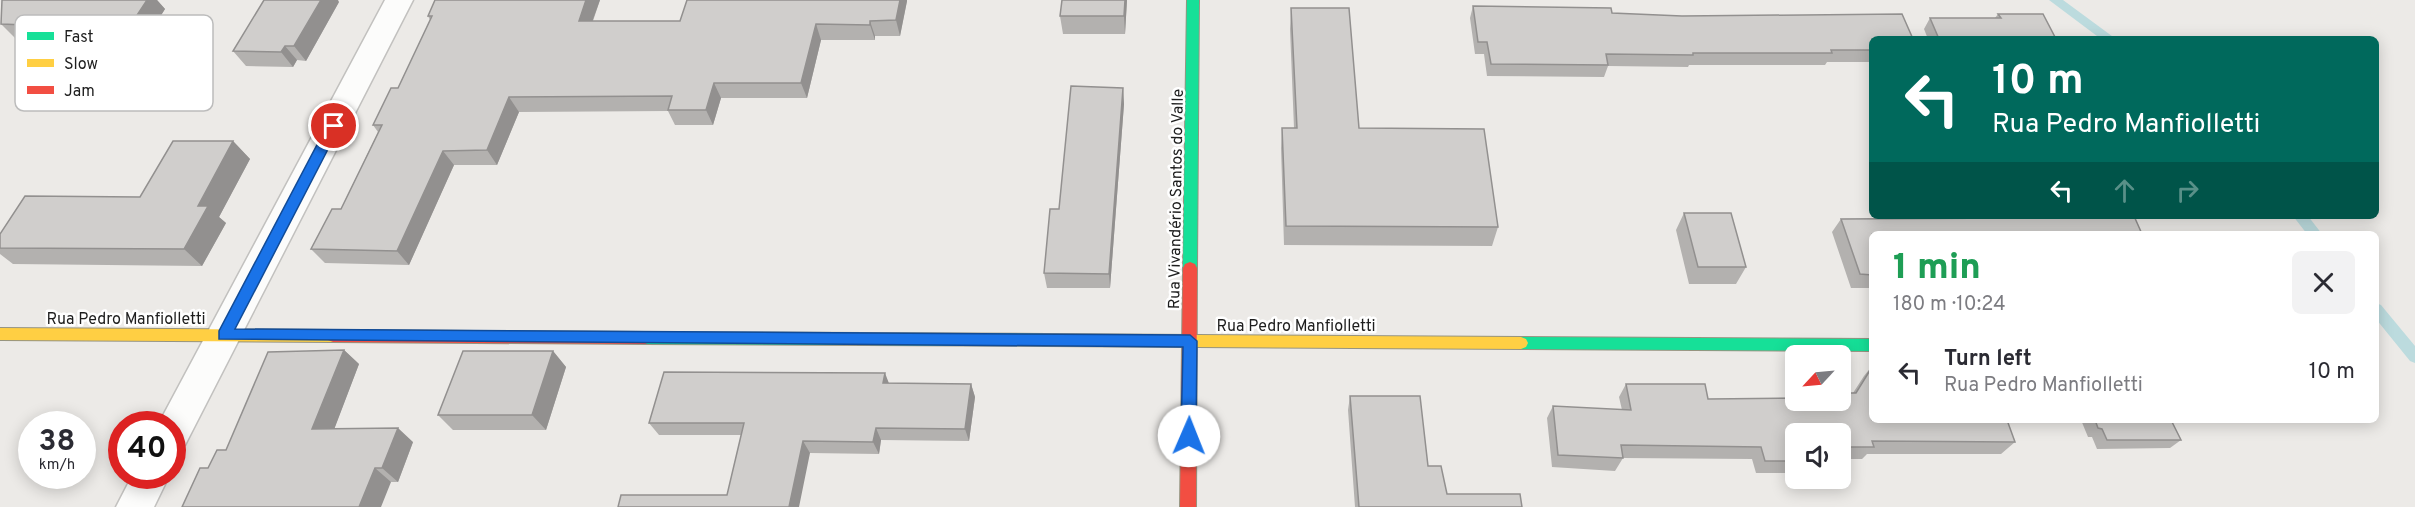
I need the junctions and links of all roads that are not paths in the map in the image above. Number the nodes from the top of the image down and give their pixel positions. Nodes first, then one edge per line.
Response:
1 (399, 0) edge
2 (1193, 0) edge
3 (0, 334) edge
4 (224, 335) junction
5 (1190, 341) junction
6 (1869, 345) edge
7 (184, 411) edge
8 (144, 489) edge
9 (135, 507) edge
10 (1188, 507) edge

1 - 4 street
2 - 5 street, Rua Vivandério Santos do Valle
3 - 4 street, Rua Pedro Manfiolletti
4 - 5 street, Rua Pedro Manfiolletti
4 - 7 street
5 - 6 street, Rua Pedro Manfiolletti
5 - 10 street, Rua Vivandério Santos do Valle
8 - 9 street

